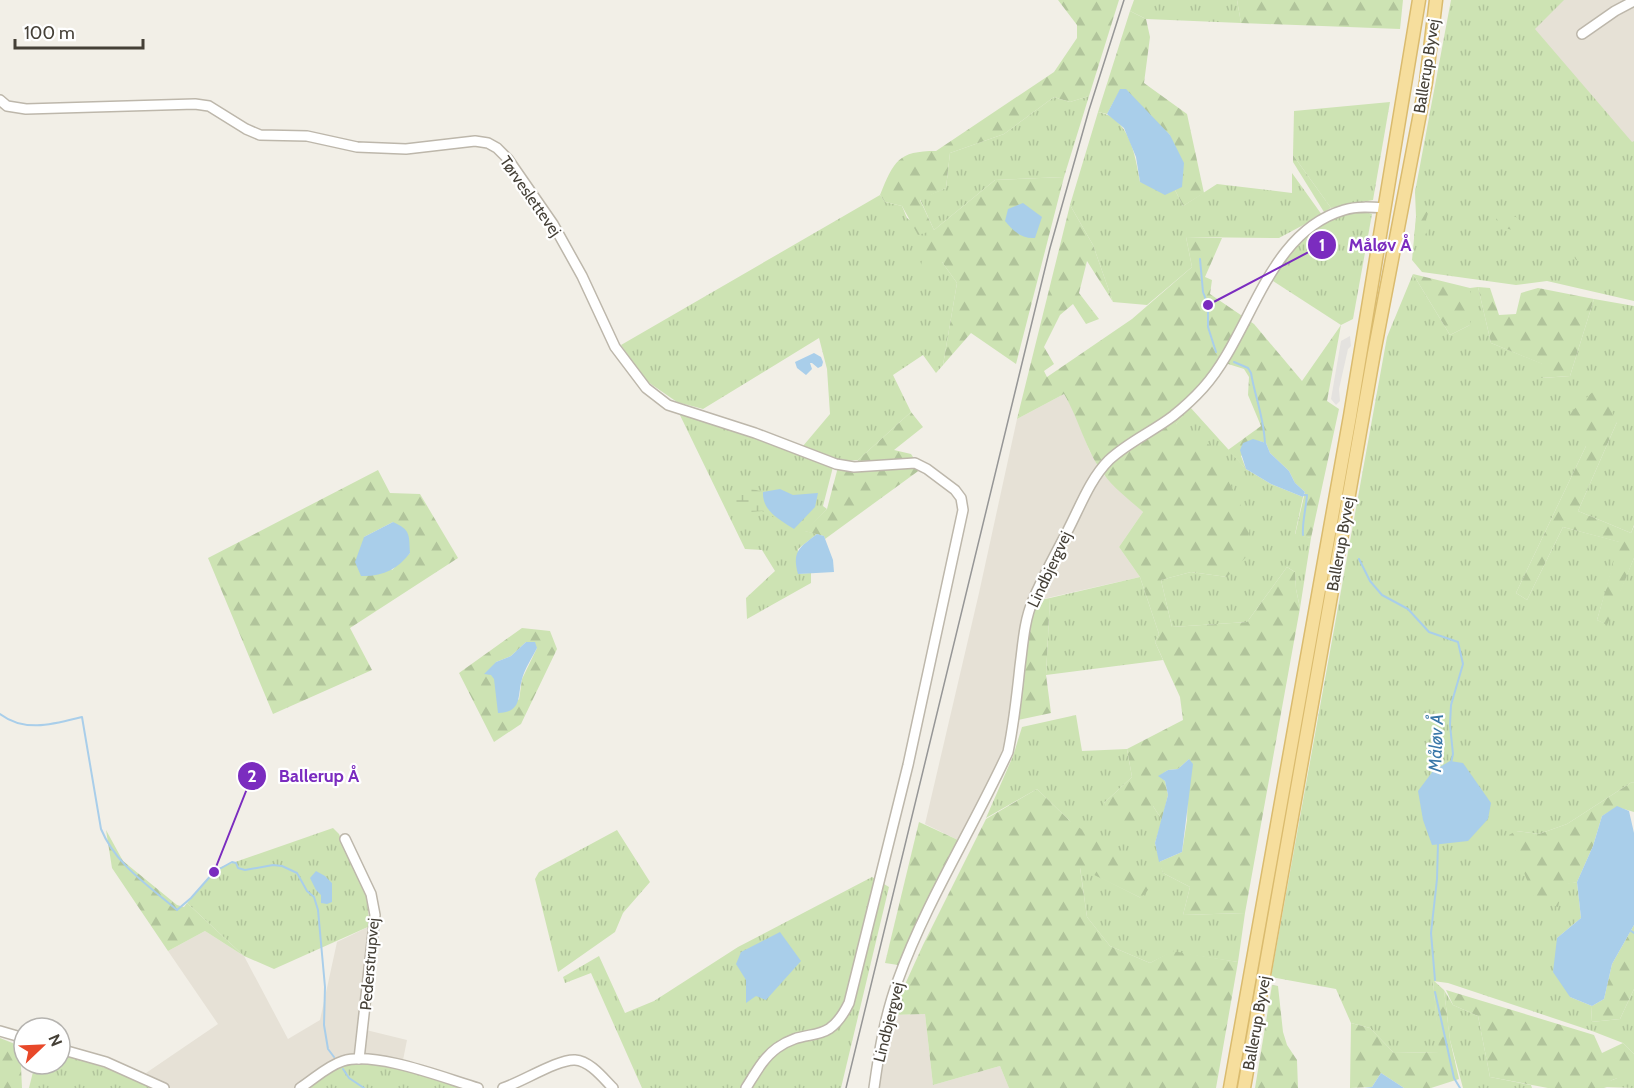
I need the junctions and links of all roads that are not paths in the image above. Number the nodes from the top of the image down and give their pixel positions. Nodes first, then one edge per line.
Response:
1 (1419, 0) edge
2 (1436, 0) edge
3 (1634, 1) edge
4 (1582, 34) dead end
5 (0, 100) edge
6 (1384, 208) junction
7 (345, 839) dead end
8 (72, 1052) edge
9 (359, 1059) junction
10 (164, 1088) edge
11 (300, 1088) edge
12 (478, 1088) edge
13 (503, 1088) edge
14 (613, 1088) edge
15 (746, 1088) edge
16 (874, 1088) edge
17 (1230, 1088) edge
18 (1244, 1088) edge

1 - 6 main road, Ballerup Byvej
2 - 18 main road, Ballerup Byvej
3 - 4 street
5 - 15 street, Tørveslettevej
6 - 16 street, Lindbjergvej
6 - 17 main road, Ballerup Byvej
7 - 9 street, Pederstrupvej
8 - 10 street
9 - 11 street
9 - 12 street
13 - 14 street

